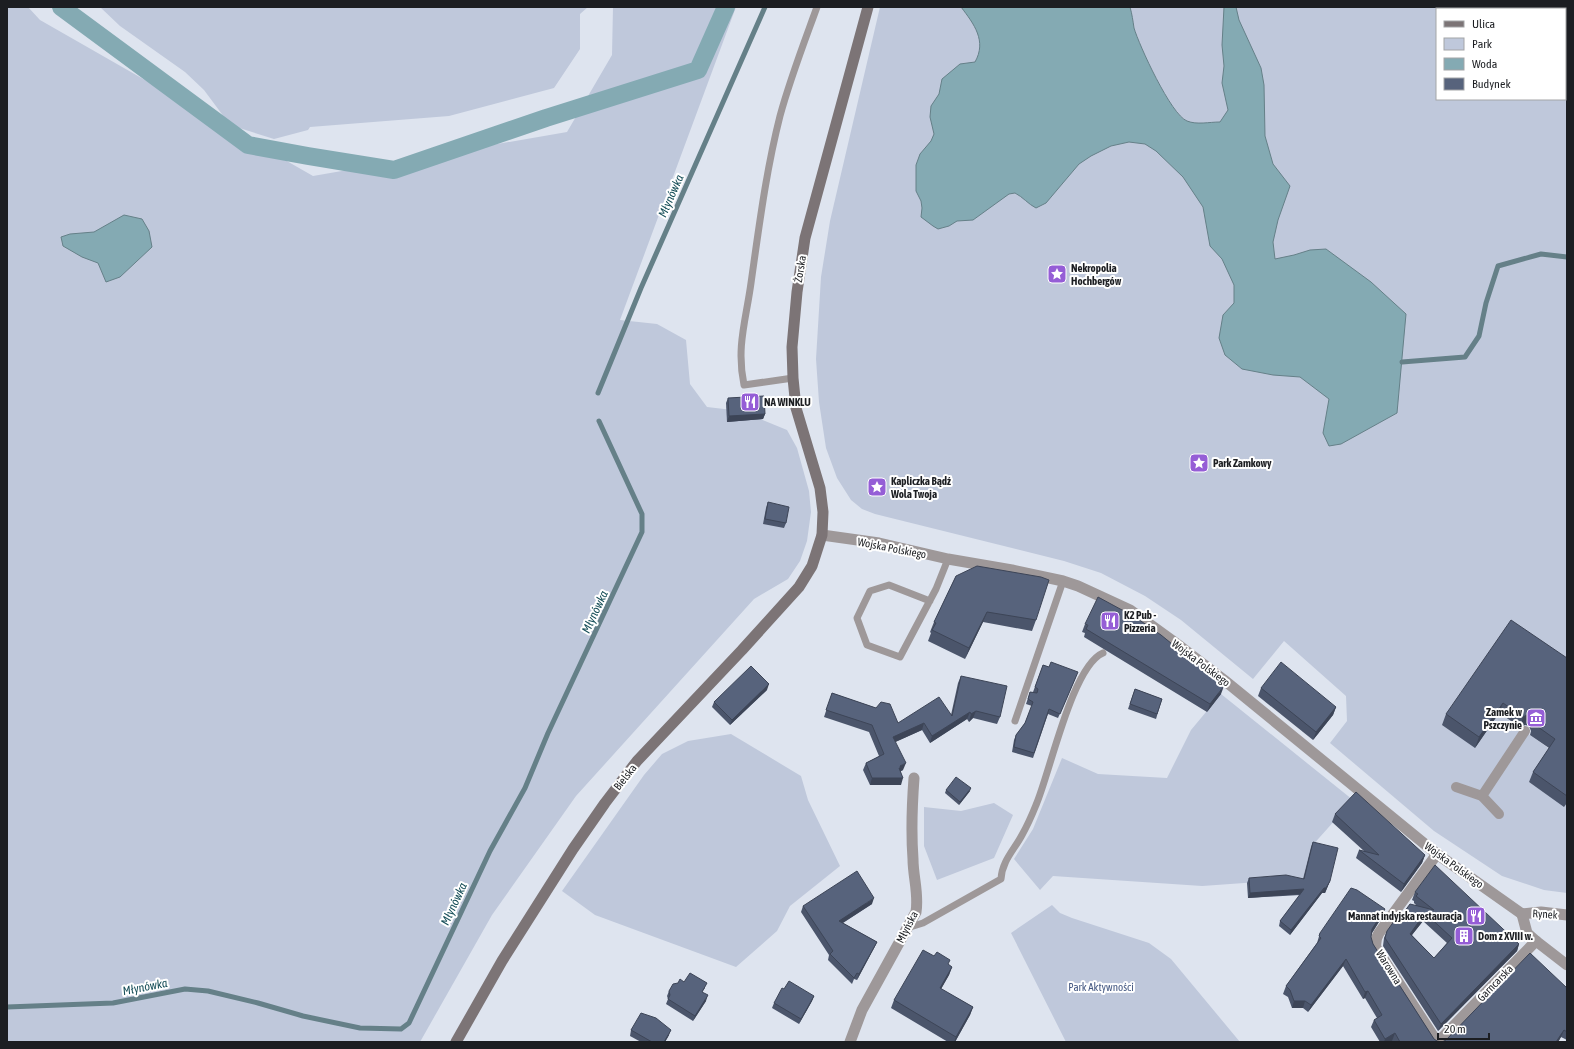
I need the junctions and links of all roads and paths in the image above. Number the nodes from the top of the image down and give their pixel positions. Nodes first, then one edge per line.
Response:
1 (817, 7) edge
2 (868, 7) edge
3 (793, 378) junction
4 (822, 535) junction
5 (948, 559) junction
6 (1063, 582) junction
7 (930, 600) junction
8 (1103, 653) edge
9 (1015, 721) dead end
10 (1525, 731) edge
11 (914, 778) dead end
12 (1456, 787) dead end
13 (1482, 796) junction
14 (1499, 814) dead end
15 (1437, 854) junction
16 (1522, 914) junction
17 (1567, 915) edge
18 (907, 928) junction
19 (1536, 941) junction
20 (1567, 965) edge
21 (456, 1042) edge
22 (850, 1042) edge
23 (1438, 1042) edge

1 - 3 lane
2 - 3 main road, Żorska
3 - 4 main road, Żorska
4 - 5 street, Wojska Polskiego
4 - 21 main road, Bielska
5 - 6 street, Wojska Polskiego
5 - 7 lane
6 - 9 lane
6 - 15 street, Wojska Polskiego
7 - 7 lane
8 - 18 lane
10 - 13 street
11 - 18 street, Młyńska
12 - 13 street
13 - 14 street
15 - 16 street, Wojska Polskiego
15 - 23 street, Warowna
16 - 17 street, Rynek
16 - 19 street, Rynek
18 - 22 street, Młyńska
19 - 20 street, Rynek
19 - 23 street, Garncarska

